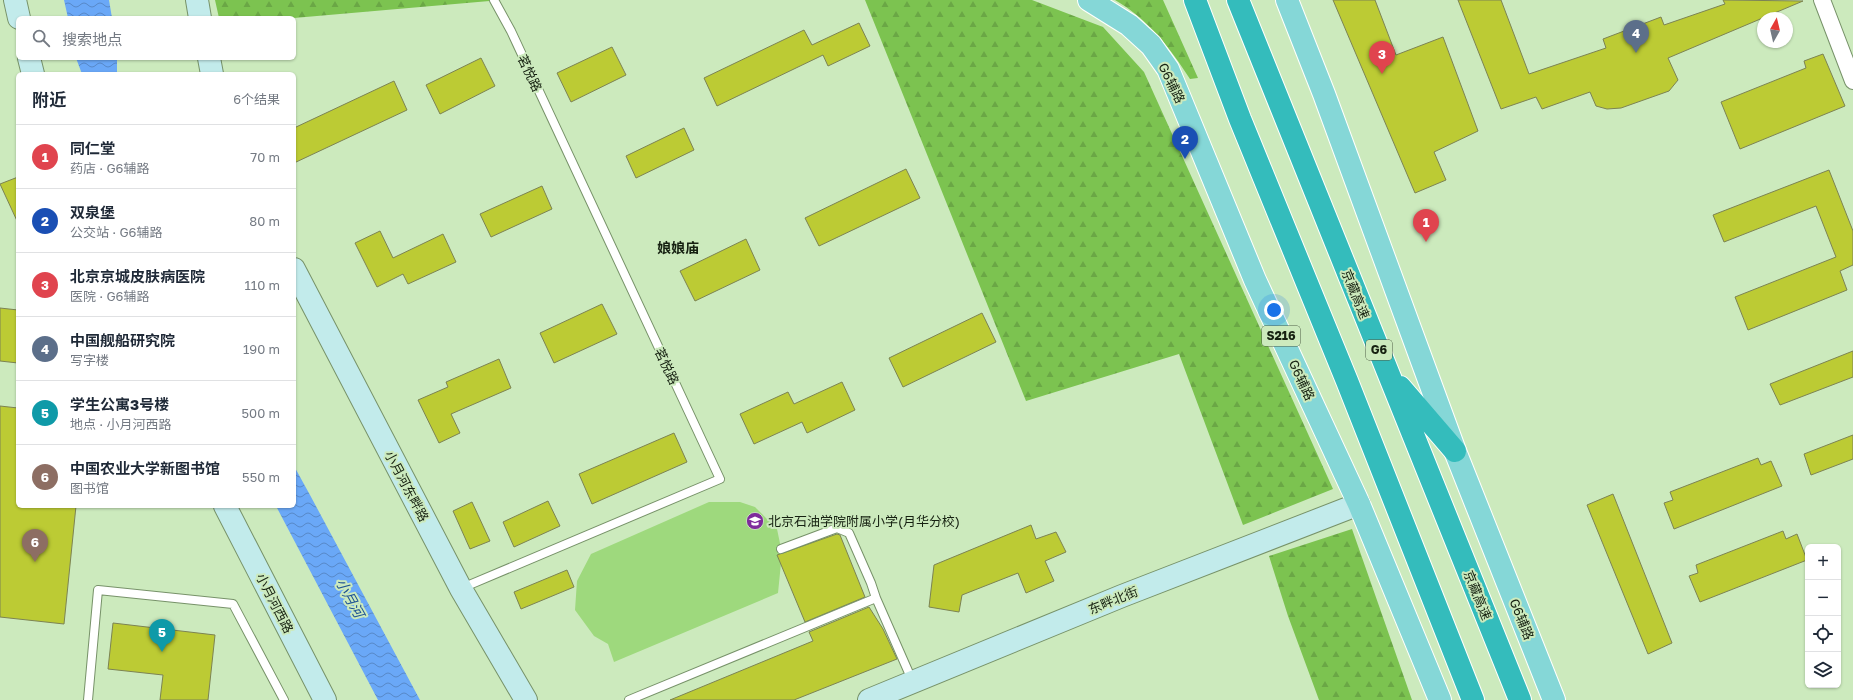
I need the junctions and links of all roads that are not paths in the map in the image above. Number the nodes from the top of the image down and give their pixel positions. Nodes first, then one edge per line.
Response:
1 (15, 0) edge
2 (197, 0) edge
3 (494, 0) edge
4 (1089, 0) edge
5 (1180, 0) edge
6 (1195, 0) edge
7 (1238, 0) edge
8 (1287, 0) edge
9 (1822, 0) edge
10 (19, 16) edge
11 (200, 16) edge
12 (30, 60) edge
13 (209, 60) edge
14 (32, 72) edge
15 (212, 72) edge
16 (1853, 81) edge
17 (1240, 119) junction
18 (296, 273) edge
19 (1388, 372) junction
20 (1455, 452) junction
21 (1360, 504) junction
22 (226, 508) edge
23 (781, 550) dead end
24 (461, 589) junction
25 (876, 598) junction
26 (912, 681) junction
27 (88, 700) edge
28 (284, 700) edge
29 (325, 700) edge
30 (526, 700) edge
31 (629, 700) edge
32 (869, 700) edge
33 (1440, 700) edge
34 (1473, 700) edge
35 (1520, 700) edge
36 (1554, 700) edge

1 - 10 street
2 - 11 street
3 - 24 lane, 茗悦路
4 - 21 main road, G6辅路 / S216
5 - 17 highway
6 - 17 highway
7 - 19 highway, 京藏高速 / G6
8 - 20 main road, G6辅路
9 - 16 street
12 - 14 street
13 - 15 street
17 - 34 highway
18 - 24 street, 小月河东畔路
19 - 20 highway
19 - 35 highway, 京藏高速 / G6
20 - 36 main road, G6辅路
21 - 26 street, 东畔北街
21 - 33 main road, G6辅路 / S216
22 - 29 street, 小月河西路
23 - 25 lane
24 - 30 street, 小月河东畔路
25 - 26 lane
25 - 31 lane
26 - 32 street, 东畔北街
27 - 28 lane

